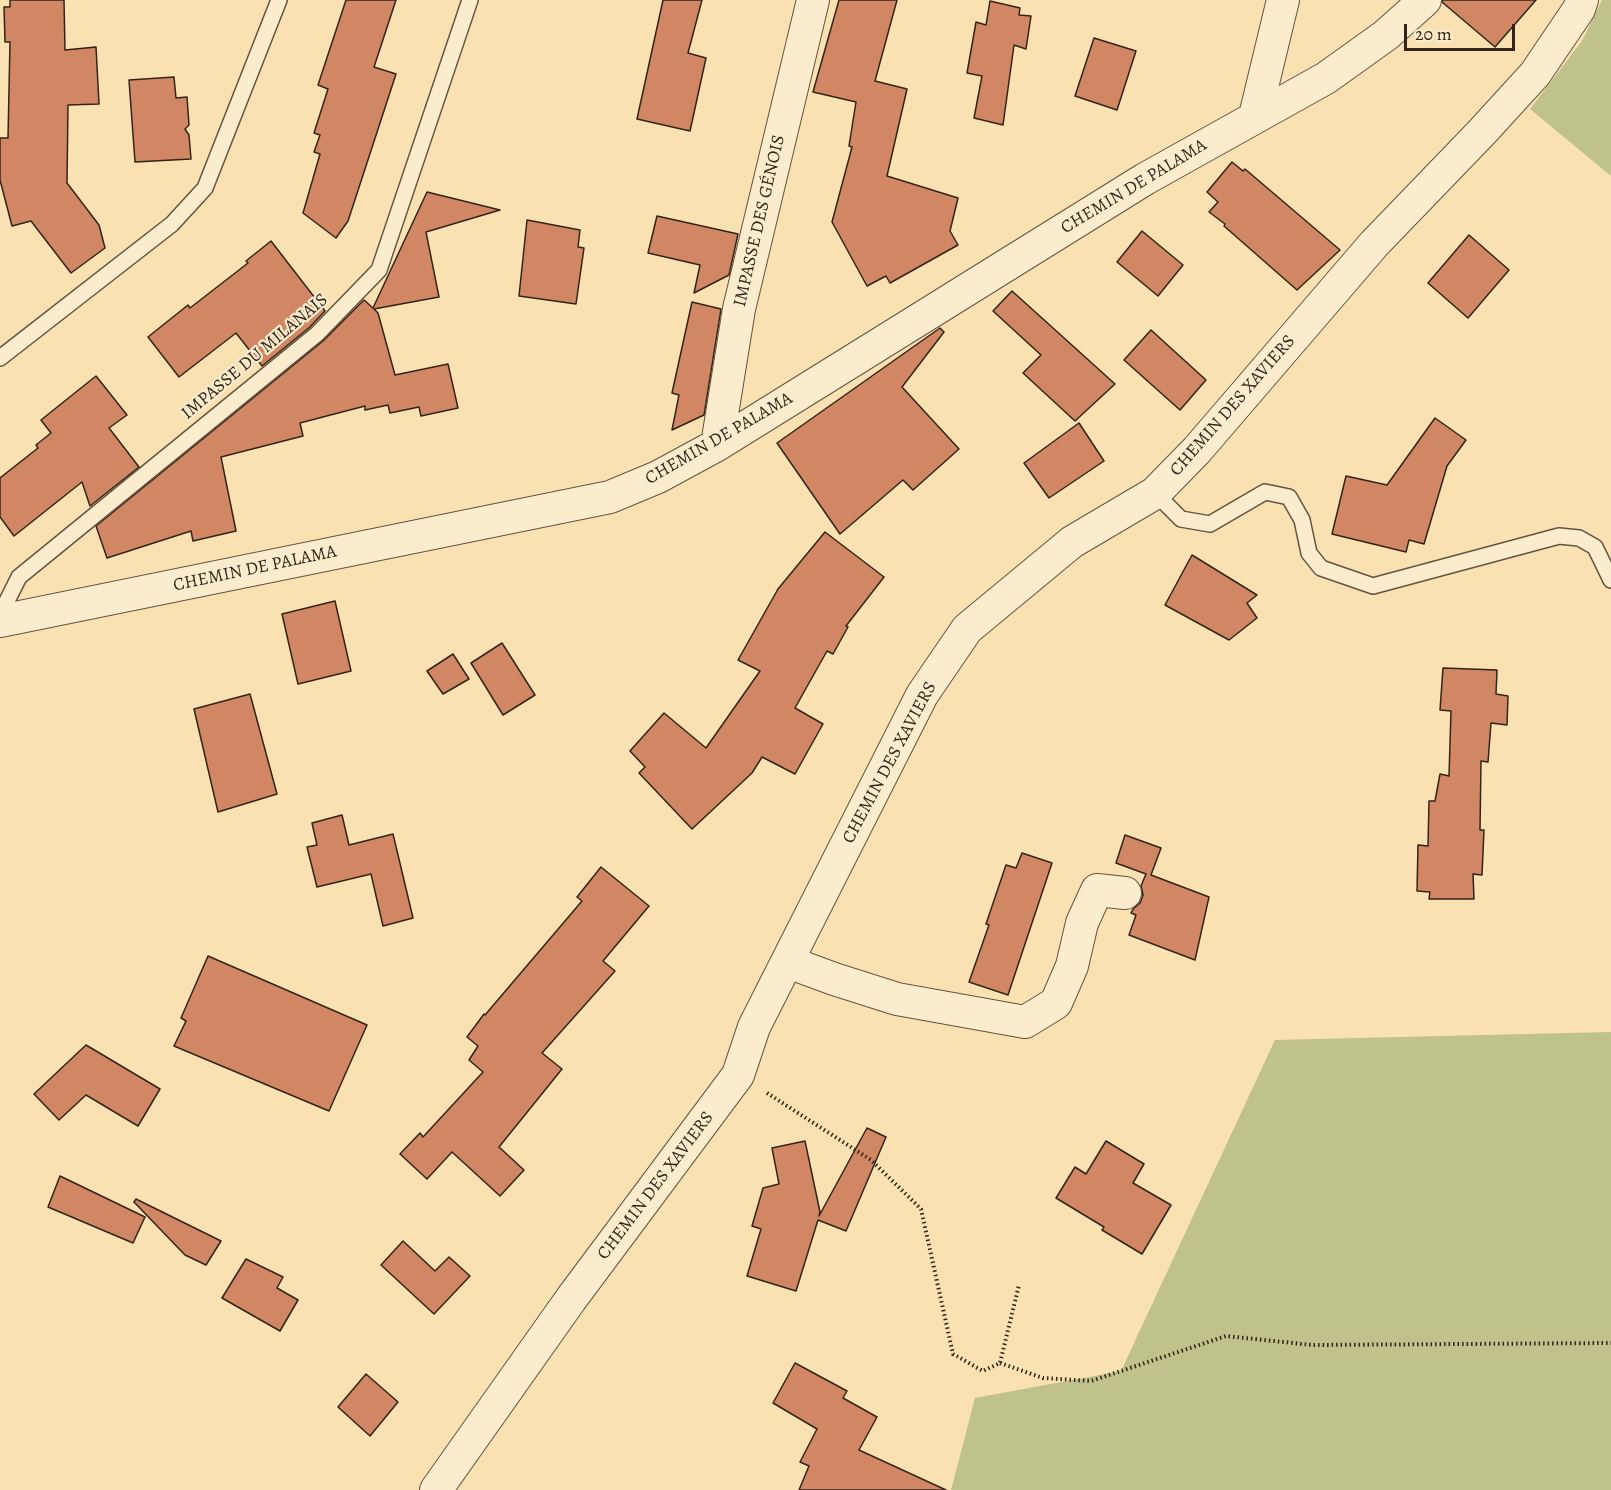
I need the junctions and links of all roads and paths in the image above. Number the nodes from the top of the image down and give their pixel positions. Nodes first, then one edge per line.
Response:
1 (279, 0) edge
2 (470, 0) edge
3 (813, 0) edge
4 (1283, 0) edge
5 (1425, 0) edge
6 (1582, 0) edge
7 (1255, 116) junction
8 (0, 358) edge
9 (717, 445) junction
10 (1155, 493) junction
11 (1611, 580) edge
12 (0, 615) edge
13 (0, 621) edge
14 (1125, 893) dead end
15 (788, 962) junction
16 (738, 1075) junction
17 (1019, 1285) dead end
18 (1611, 1344) edge
19 (1000, 1363) junction
20 (436, 1490) edge

1 - 8 lane
2 - 12 lane, IMPASSE DU MILANAIS
3 - 9 street, IMPASSE DES GÉNOIS
4 - 7 street
5 - 7 street, CHEMIN DE PALAMA
6 - 10 street, CHEMIN DES XAVIERS
7 - 9 street, CHEMIN DE PALAMA
9 - 13 street, CHEMIN DE PALAMA
10 - 11 lane
10 - 15 street, CHEMIN DES XAVIERS
14 - 15 street
15 - 16 street, CHEMIN DES XAVIERS
16 - 19 path
16 - 20 street, CHEMIN DES XAVIERS
17 - 19 path
18 - 19 path

